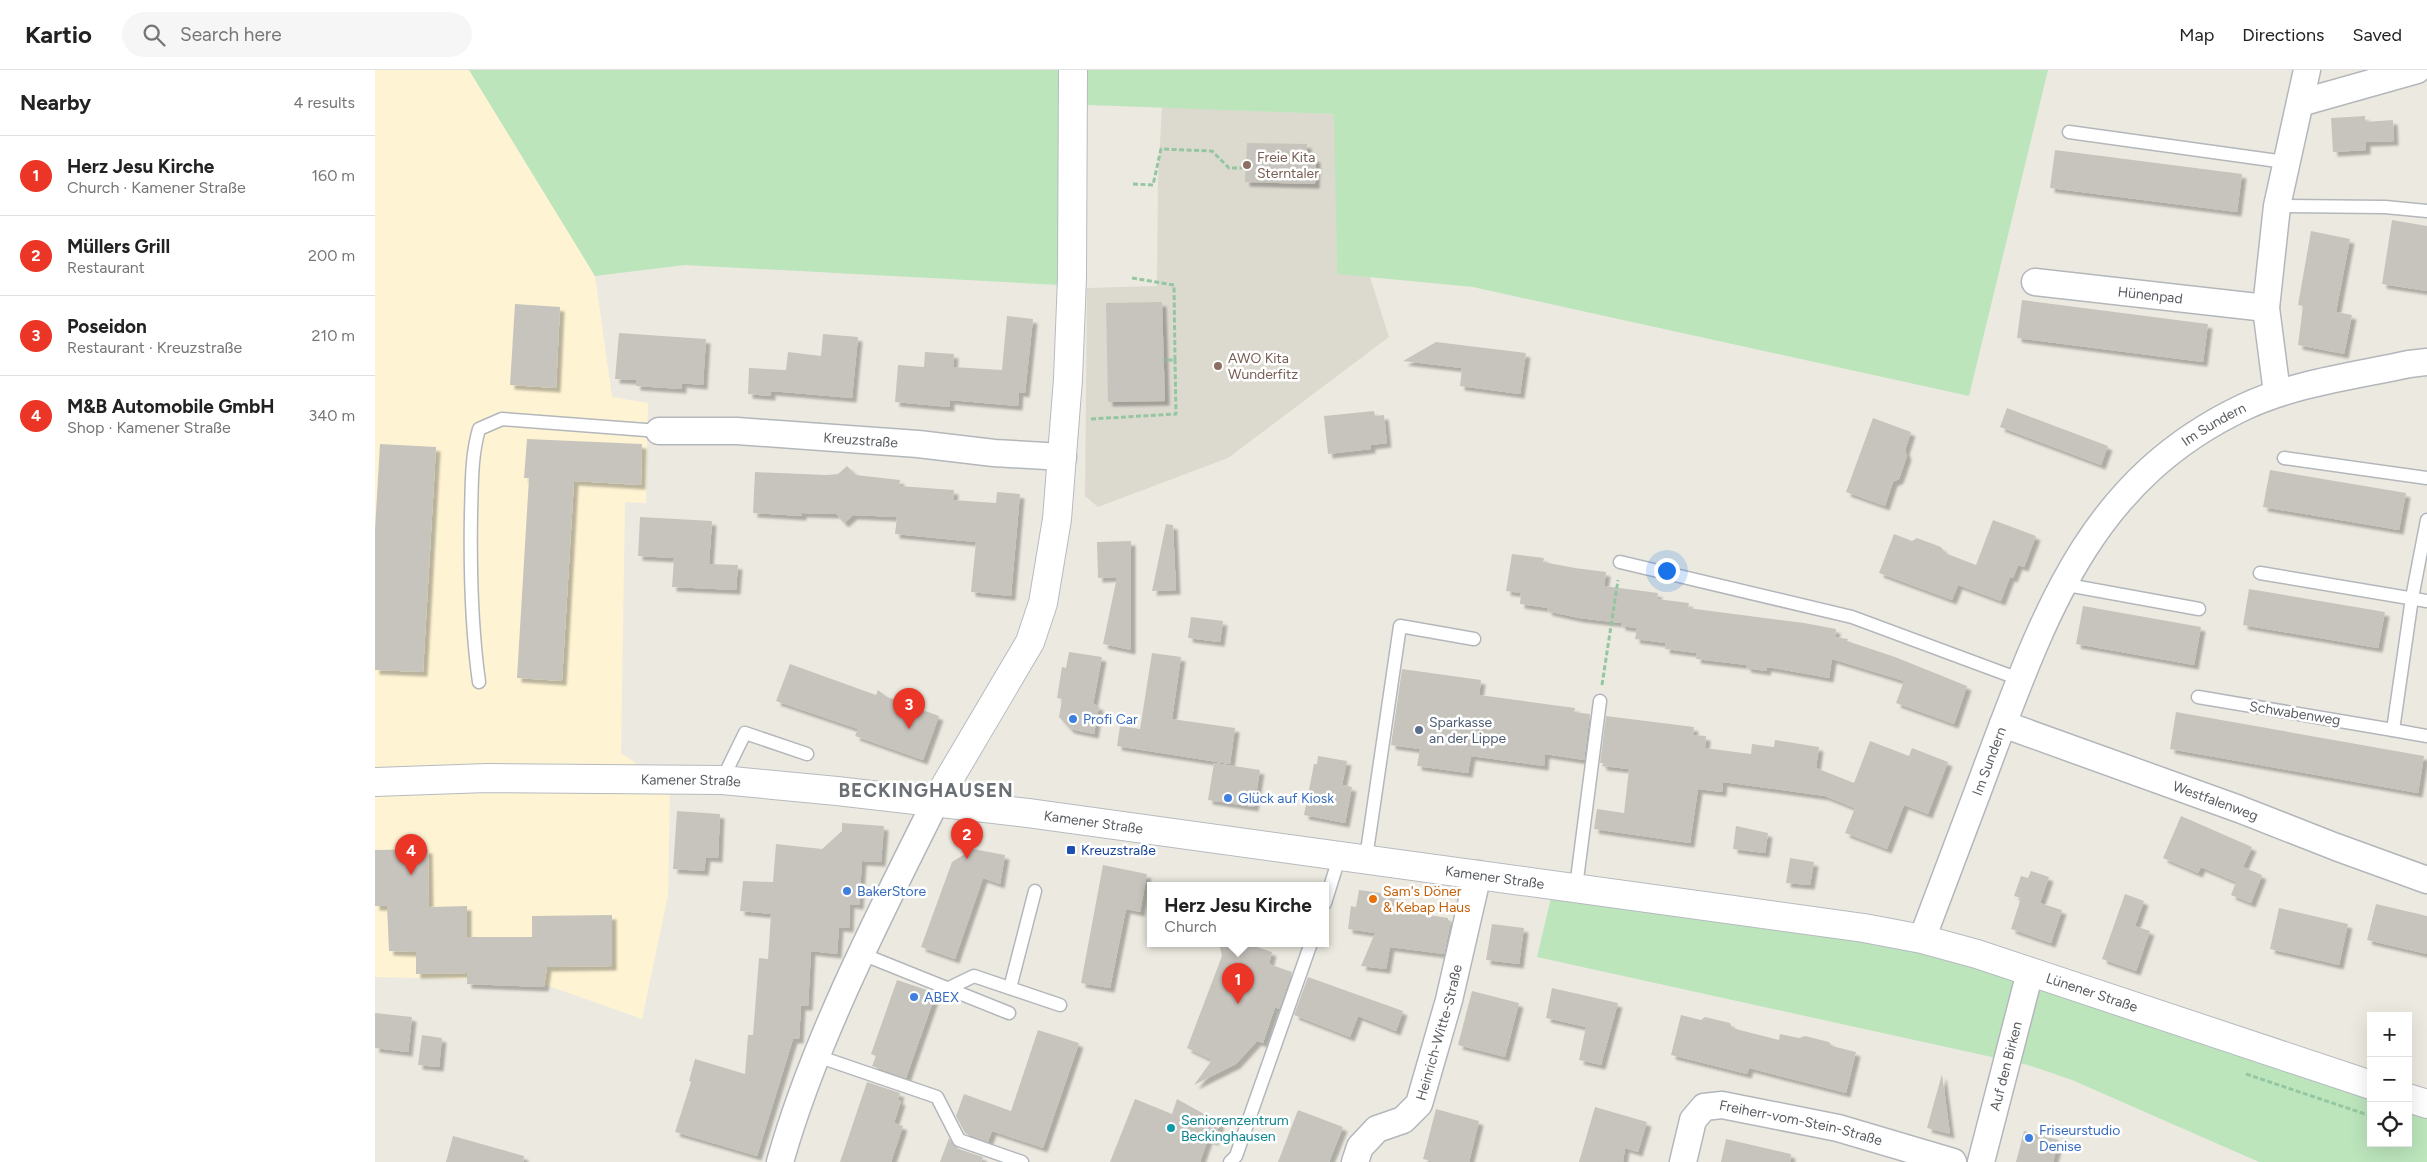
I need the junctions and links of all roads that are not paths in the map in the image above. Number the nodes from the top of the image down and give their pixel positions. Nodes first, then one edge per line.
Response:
1 (1073, 70) edge
2 (2307, 70) edge
3 (2417, 70) edge
4 (2300, 103) junction
5 (2069, 132) dead end
6 (2285, 162) junction
7 (2277, 206) junction
8 (2427, 211) edge
9 (2035, 282) dead end
10 (2266, 308) junction
11 (2427, 362) edge
12 (2277, 393) junction
13 (659, 432) joint
14 (1063, 457) junction
15 (2284, 458) dead end
16 (2427, 478) edge
17 (2427, 520) edge
18 (1620, 562) road end
19 (2260, 573) dead end
20 (2062, 584) junction
21 (2412, 598) junction
22 (2427, 601) edge
23 (2199, 609) dead end
24 (1475, 639) dead end
25 (2019, 679) junction
26 (479, 682) dead end
27 (2198, 697) dead end
28 (1600, 701) road end
29 (2003, 724) junction
30 (2393, 730) junction
31 (2427, 736) edge
32 (807, 754) dead end
33 (723, 780) junction
34 (375, 782) edge
35 (935, 803) junction
36 (1353, 857) junction
37 (1478, 874) junction
38 (2427, 878) edge
39 (1576, 887) junction
40 (1035, 891) dead end
41 (1329, 896) edge
42 (1808, 920) joint
43 (1922, 939) junction
44 (1310, 947) edge
45 (862, 954) junction
46 (2030, 972) junction
47 (1010, 988) junction
48 (947, 989) junction
49 (1060, 1005) dead end
50 (1009, 1013) dead end
51 (817, 1056) junction
52 (2367, 1084) edge
53 (2412, 1099) edge
54 (2427, 1104) edge
55 (779, 1162) edge
56 (1021, 1162) edge
57 (1230, 1162) edge
58 (1355, 1162) edge
59 (1683, 1162) edge
60 (1953, 1162) edge
61 (1981, 1162) edge

1 - 14 main road
2 - 4 street
3 - 4 street
4 - 6 street
5 - 6 lane
6 - 7 street
7 - 8 lane
7 - 10 street
9 - 10 street, Hünenpad
10 - 12 street
11 - 12 street, Im Sundern
12 - 20 street, Im Sundern
13 - 14 street, Kreuzstraße
13 - 26 lane
14 - 35 main road
15 - 16 lane
17 - 21 lane
18 - 25 lane
19 - 21 lane
20 - 23 lane
20 - 25 street, Im Sundern
21 - 22 lane
21 - 30 lane
24 - 36 lane
25 - 29 street, Im Sundern
27 - 30 lane, Schwabenweg
28 - 39 lane
29 - 38 street, Westfalenweg
29 - 43 street, Im Sundern
30 - 31 lane, Schwabenweg
32 - 33 lane
33 - 34 main road, Kamener Straße
33 - 35 main road, Kamener Straße
35 - 36 main road, Kamener Straße
35 - 45 street
36 - 37 main road, Kamener Straße
36 - 41 lane
37 - 39 main road, Kamener Straße
37 - 58 street, Heinrich-Witte-Straße
39 - 42 main road, Kamener Straße
40 - 47 lane
42 - 43 main road, Lünener Straße
43 - 46 main road, Lünener Straße
44 - 57 lane
45 - 48 lane
45 - 51 street
46 - 52 main road, Lünener Straße
46 - 61 street, Auf den Birken
47 - 48 lane
47 - 49 lane
48 - 50 lane
51 - 55 street
51 - 56 lane
53 - 54 main road
59 - 60 street, Freiherr-vom-Stein-Straße

